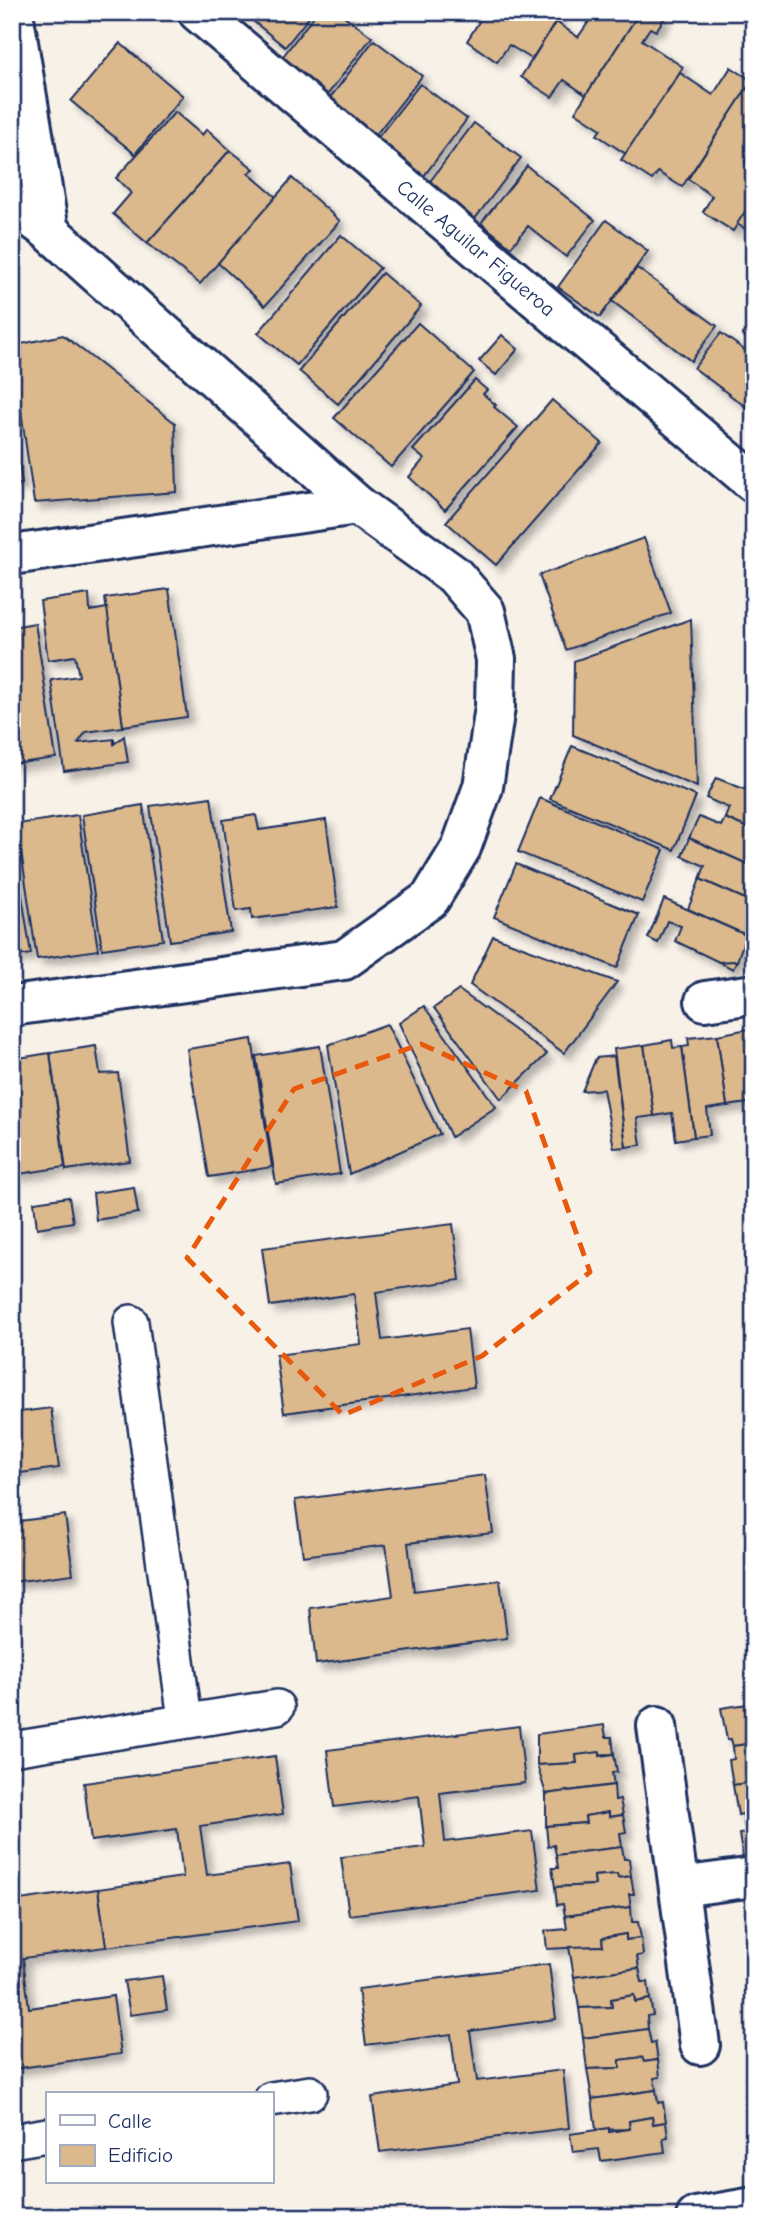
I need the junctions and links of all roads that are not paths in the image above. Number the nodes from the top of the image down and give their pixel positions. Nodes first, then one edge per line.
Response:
1 (13, 12) edge
2 (198, 12) edge
3 (12, 204) edge
4 (49, 231) junction
5 (754, 483) edge
6 (357, 505) junction
7 (12, 555) edge
8 (754, 994) edge
9 (705, 1001) dead end
10 (12, 1006) edge
11 (131, 1322) dead end
12 (277, 1707) dead end
13 (185, 1719) junction
14 (657, 1726) dead end
15 (12, 1749) edge
16 (754, 1877) edge
17 (680, 1887) junction
18 (700, 2045) dead end
19 (310, 2093) dead end
20 (273, 2099) edge
21 (46, 2135) edge
22 (12, 2141) edge
23 (754, 2207) edge
24 (696, 2217) edge

1 - 4 street
2 - 5 street, Calle Aguilar Figueroa
3 - 4 street
4 - 6 street
6 - 7 street
6 - 10 street
8 - 9 street
11 - 13 lane
12 - 13 lane
13 - 15 lane
14 - 17 street
16 - 17 street
17 - 18 street
19 - 20 lane
21 - 22 lane
23 - 24 street

